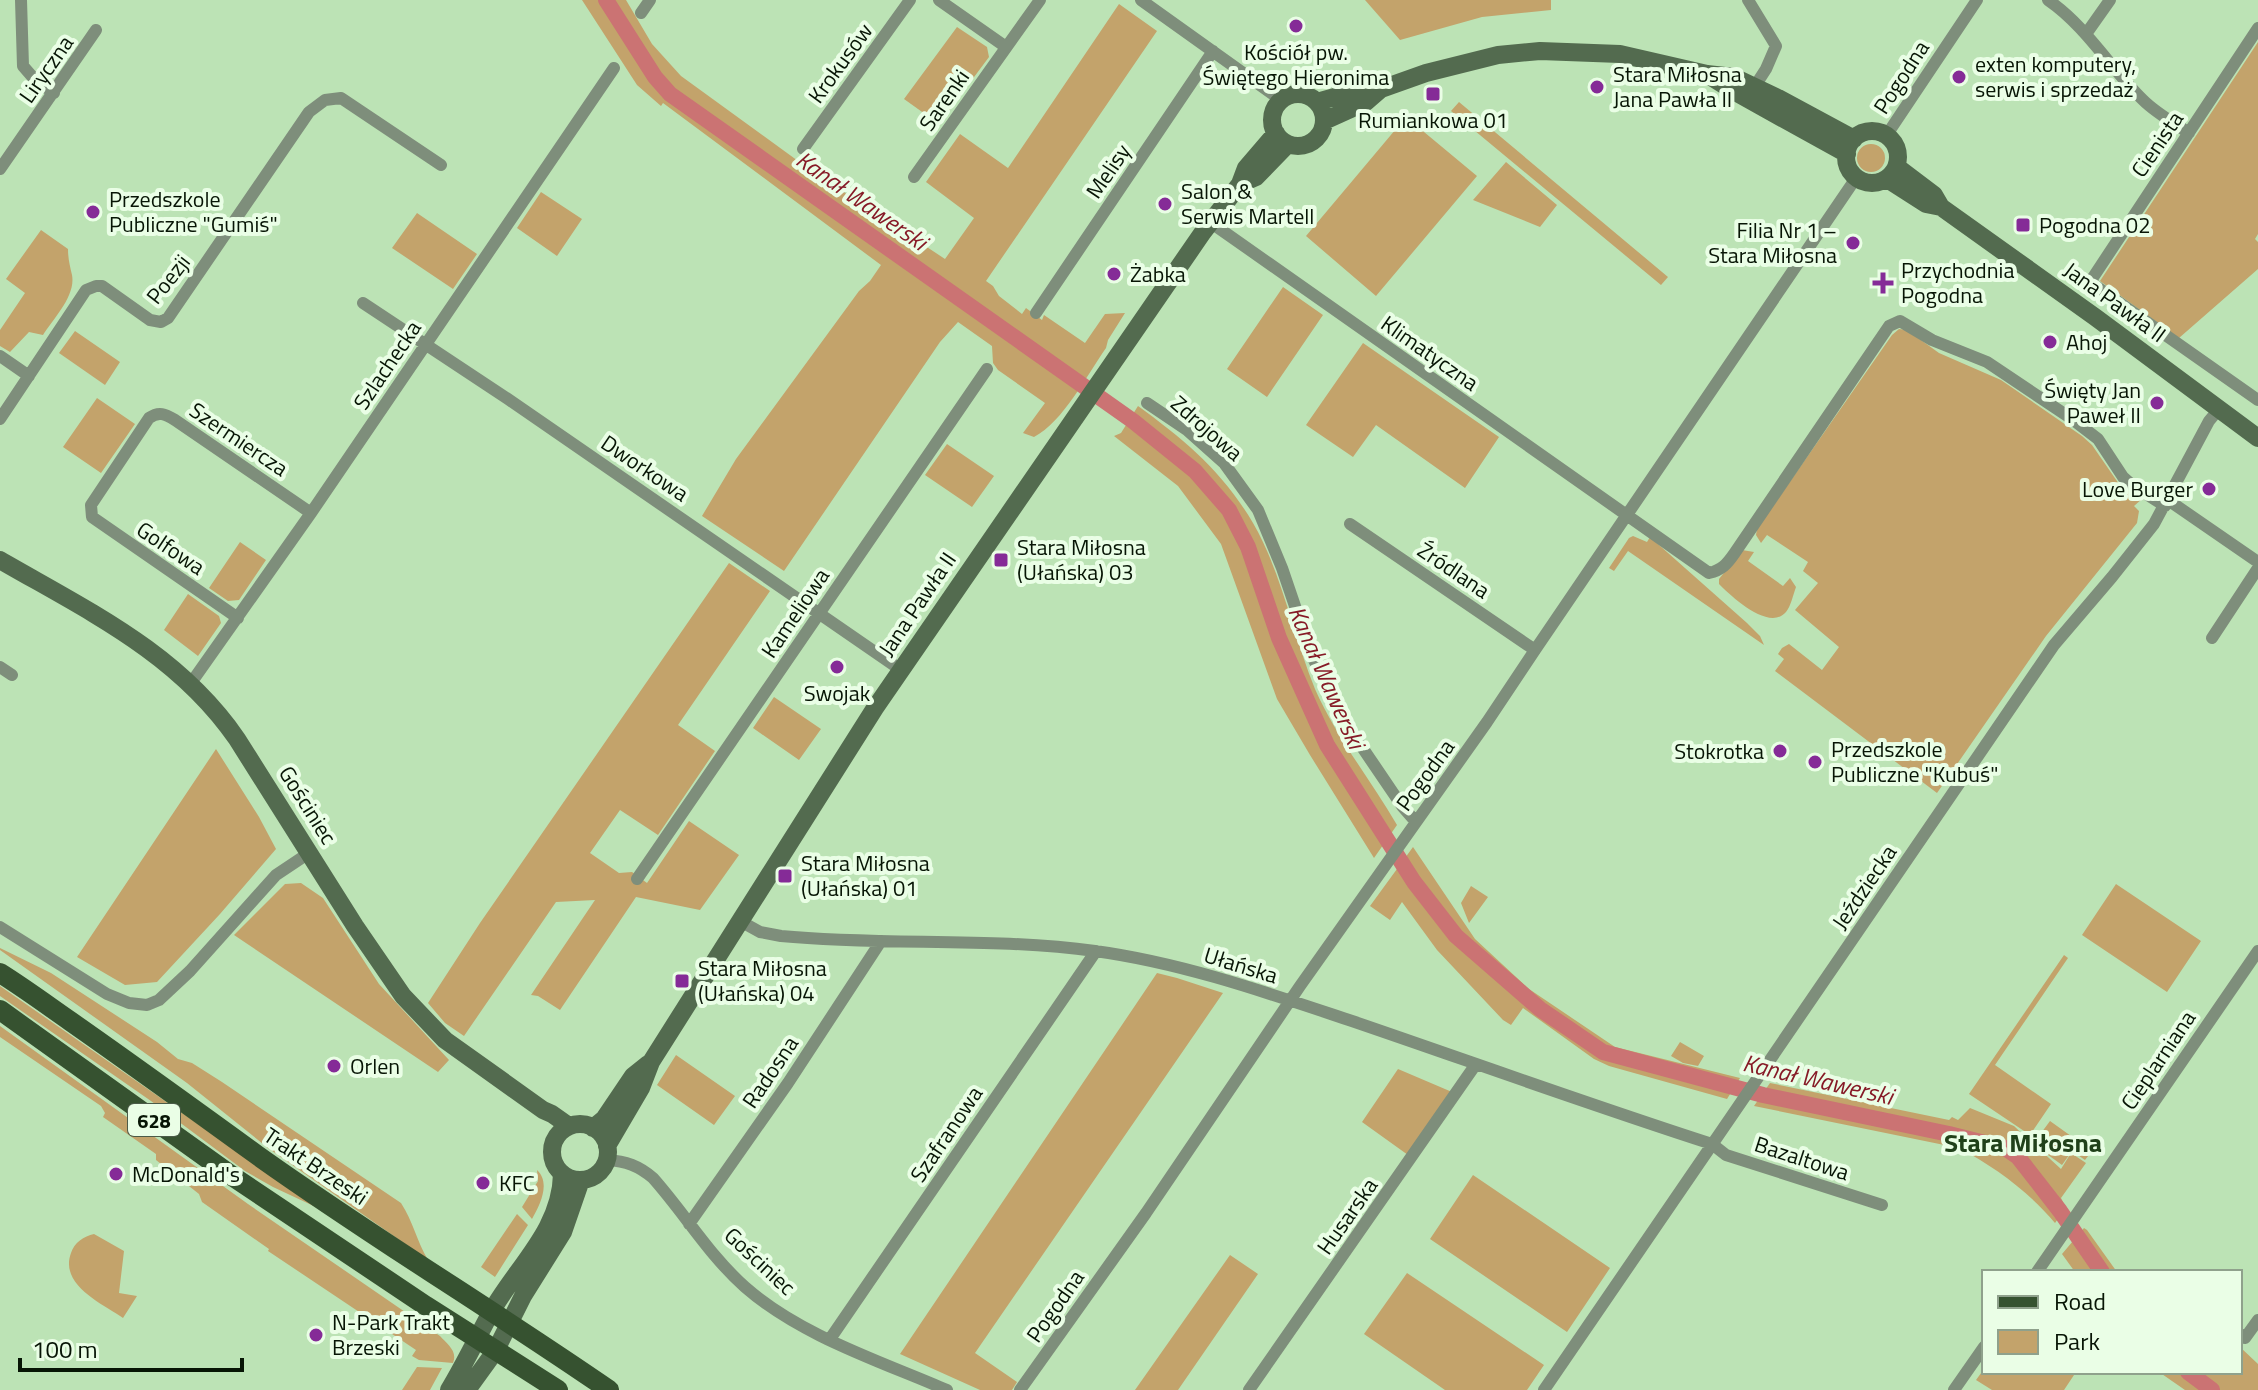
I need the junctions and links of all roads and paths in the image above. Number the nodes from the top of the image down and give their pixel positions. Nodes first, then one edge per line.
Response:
1 (21, 0) edge
2 (650, 0) edge
3 (910, 0) edge
4 (939, 0) edge
5 (1040, 0) edge
6 (1141, 0) edge
7 (1748, 0) edge
8 (1977, 0) edge
9 (2048, 0) edge
10 (2110, 0) edge
11 (641, 13) dead end
12 (2258, 28) edge
13 (96, 30) dead end
14 (2086, 34) junction
15 (1006, 47) junction
16 (1213, 51) junction
17 (614, 68) dead end
18 (1707, 74) junction
19 (1755, 86) junction
20 (1381, 89) junction
21 (54, 93) junction
22 (1281, 100) junction
23 (1317, 102) junction
24 (1324, 121) junction
25 (2189, 133) junction
26 (1886, 136) junction
27 (1282, 139) junction
28 (1850, 146) junction
29 (803, 149) dead end
30 (441, 165) dead end
31 (0, 169) edge
32 (1892, 173) junction
33 (914, 177) dead end
34 (1856, 178) junction
35 (1210, 222) junction
36 (363, 303) dead end
37 (1036, 313) dead end
38 (425, 344) junction
39 (0, 356) edge
40 (987, 369) dead end
41 (29, 376) junction
42 (2258, 400) edge
43 (1147, 403) dead end
44 (2219, 409) junction
45 (0, 419) edge
46 (2258, 438) edge
47 (2166, 503) junction
48 (91, 505) joint
49 (311, 513) junction
50 (1628, 515) junction
51 (1350, 524) dead end
52 (0, 560) edge
53 (2258, 565) edge
54 (819, 613) junction
55 (238, 618) junction
56 (2212, 638) dead end
57 (1535, 650) junction
58 (0, 667) edge
59 (901, 670) junction
60 (12, 675) dead end
61 (191, 683) junction
62 (1416, 822) junction
63 (309, 853) junction
64 (637, 879) dead end
65 (740, 921) junction
66 (0, 927) edge
67 (881, 941) junction
68 (1096, 951) junction
69 (2258, 951) edge
70 (1, 974) edge
71 (1291, 1001) junction
72 (0, 1010) edge
73 (651, 1062) junction
74 (1476, 1064) junction
75 (593, 1128) junction
76 (563, 1131) junction
77 (1712, 1144) junction
78 (607, 1153) junction
79 (562, 1174) junction
80 (581, 1180) junction
81 (1882, 1205) dead end
82 (689, 1224) junction
83 (2038, 1270) edge
84 (491, 1313) junction
85 (2258, 1320) edge
86 (509, 1324) junction
87 (2242, 1336) edge
88 (830, 1339) junction
89 (487, 1345) junction
90 (1982, 1350) edge
91 (449, 1390) edge
92 (467, 1390) edge
93 (558, 1390) edge
94 (609, 1390) edge
95 (947, 1390) edge
96 (1020, 1390) edge
97 (1249, 1390) edge
98 (1544, 1390) edge
99 (1954, 1390) edge

1 - 21 street
2 - 11 street
3 - 29 street, Krokusów
4 - 15 street
5 - 15 street, Sarenki
6 - 16 street
7 - 19 street
8 - 26 street, Pogodna
9 - 14 street
10 - 14 street
12 - 25 street, Cienista
13 - 21 street, Liryczna
14 - 25 street
15 - 33 street, Sarenki
16 - 22 street
16 - 37 street, Melisy
17 - 38 street, Szlachecka
18 - 19 street
18 - 20 street
18 - 28 street
19 - 28 street
20 - 23 street
20 - 24 street
21 - 31 street, Liryczna
22 - 23 street
22 - 27 street
23 - 24 street
24 - 27 street
25 - 42 street, Cienista
26 - 28 street
26 - 32 street
27 - 35 street, Jana Pawła II
28 - 34 street
30 - 41 street, Poezji
32 - 34 street
32 - 44 street, Jana Pawła II
34 - 50 street, Pogodna
35 - 50 street, Klimatyczna
35 - 59 street, Jana Pawła II
36 - 38 street, Dworkowa
38 - 49 street, Szlachecka
38 - 54 street, Dworkowa
39 - 41 street
40 - 54 street, Kameliowa
41 - 45 street, Poezji
43 - 62 street, Zdrojowa
44 - 46 street, Jana Pawła II
44 - 47 street, Jeździecka
47 - 50 street, Klimatyczna
47 - 53 street
47 - 77 street, Jeździecka
48 - 49 street, Szermiercza
48 - 55 street, Golfowa
49 - 55 street, Szlachecka
50 - 57 street, Pogodna
51 - 57 street, Źródlana
52 - 61 street, Gościniec
53 - 56 street
54 - 59 street, Dworkowa
54 - 64 street, Kameliowa
55 - 61 street, Szlachecka
57 - 62 street, Pogodna
58 - 60 street
59 - 65 street, Jana Pawła II
61 - 63 street, Gościniec
62 - 71 street, Pogodna
63 - 66 street
63 - 76 street, Gościniec
65 - 67 street, Ułańska
65 - 73 street, Jana Pawła II
67 - 68 street, Ułańska
67 - 82 street, Radosna
68 - 71 street, Ułańska
68 - 88 street, Szafranowa
69 - 83 street, Cieplarniana
70 - 84 main road, Trakt Brzeski / 628
71 - 74 street, Ułańska
71 - 96 street, Pogodna
72 - 89 main road, 628
73 - 75 street, Jana Pawła II
73 - 78 street, Jana Pawła II
74 - 77 street, Ułańska
74 - 97 street, Husarska
75 - 76 street
75 - 78 street
76 - 79 street
77 - 81 street, Bazaltowa
77 - 98 street, Jeździecka
78 - 80 street
78 - 82 street, Gościniec
79 - 80 street
79 - 84 street
80 - 86 street
82 - 88 street, Gościniec
84 - 86 main road, Trakt Brzeski / 628
84 - 89 street
85 - 87 street
86 - 89 street
86 - 94 main road, Trakt Brzeski / 628
88 - 95 street, Gościniec
89 - 91 street
89 - 92 street
89 - 93 main road, 628
90 - 99 street

